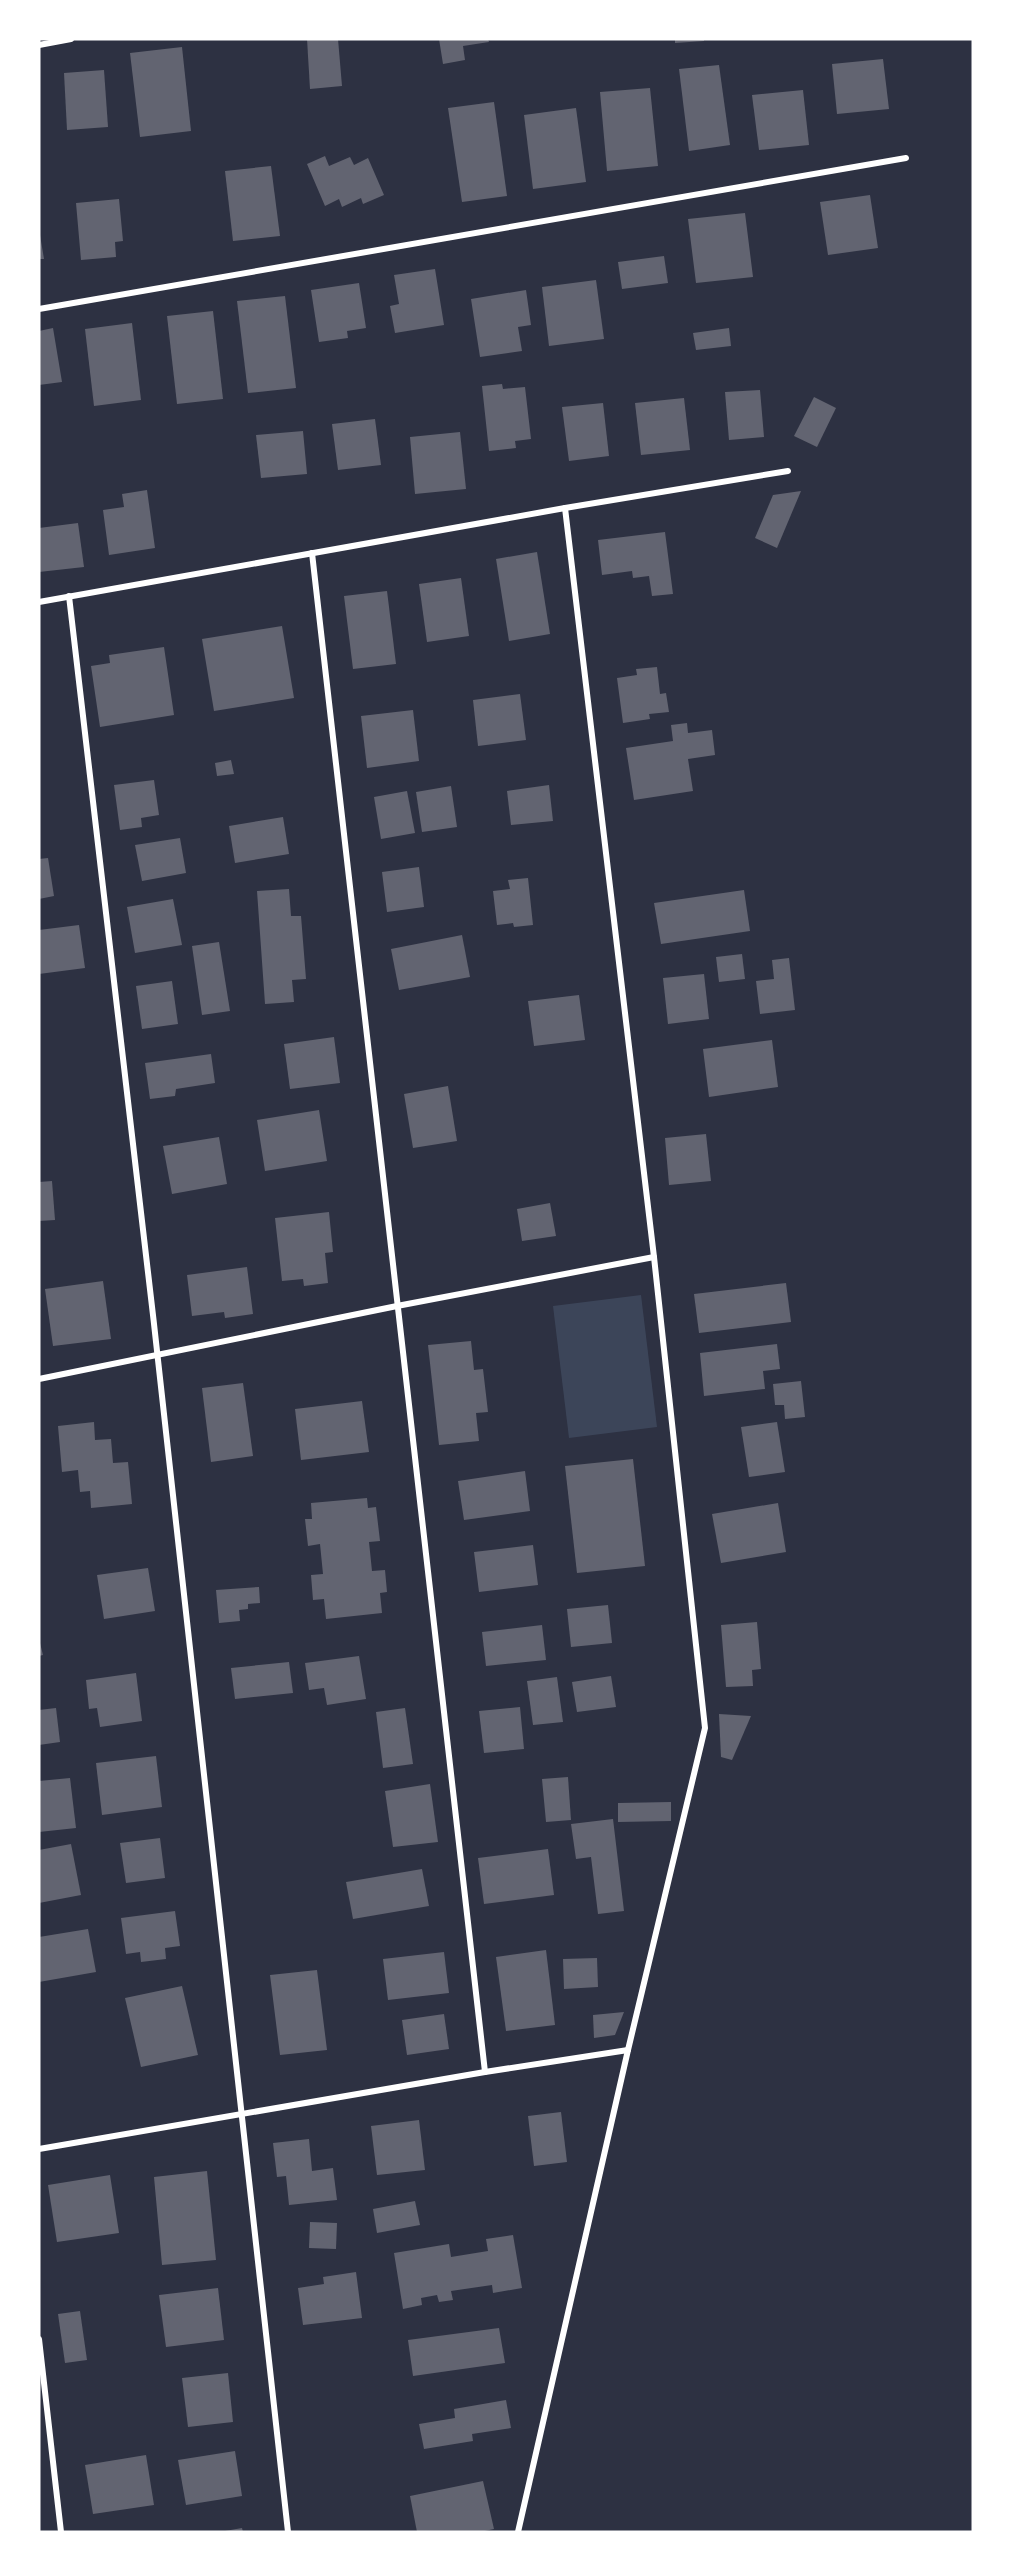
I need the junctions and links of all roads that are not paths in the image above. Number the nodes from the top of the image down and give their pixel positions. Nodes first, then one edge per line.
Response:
1 (71, 39) edge
2 (39, 45) edge
3 (906, 158) dead end
4 (39, 309) edge
5 (788, 471) dead end
6 (565, 508) junction
7 (312, 553) junction
8 (69, 596) junction
9 (39, 602) edge
10 (654, 1257) junction
11 (397, 1306) junction
12 (158, 1355) junction
13 (39, 1379) edge
14 (628, 2050) junction
15 (485, 2072) junction
16 (244, 2113) junction
17 (39, 2149) edge
18 (39, 2339) edge
19 (62, 2532) edge
20 (288, 2532) edge
21 (518, 2532) edge

1 - 2 street
3 - 4 street
5 - 6 street
6 - 7 street
6 - 10 street
7 - 8 street
7 - 11 street
8 - 9 street
8 - 12 street
10 - 11 street
10 - 14 street
11 - 12 street
11 - 15 street
12 - 13 street
12 - 16 street
14 - 15 street
14 - 21 street
15 - 16 street
16 - 17 street
16 - 20 street
18 - 19 street

